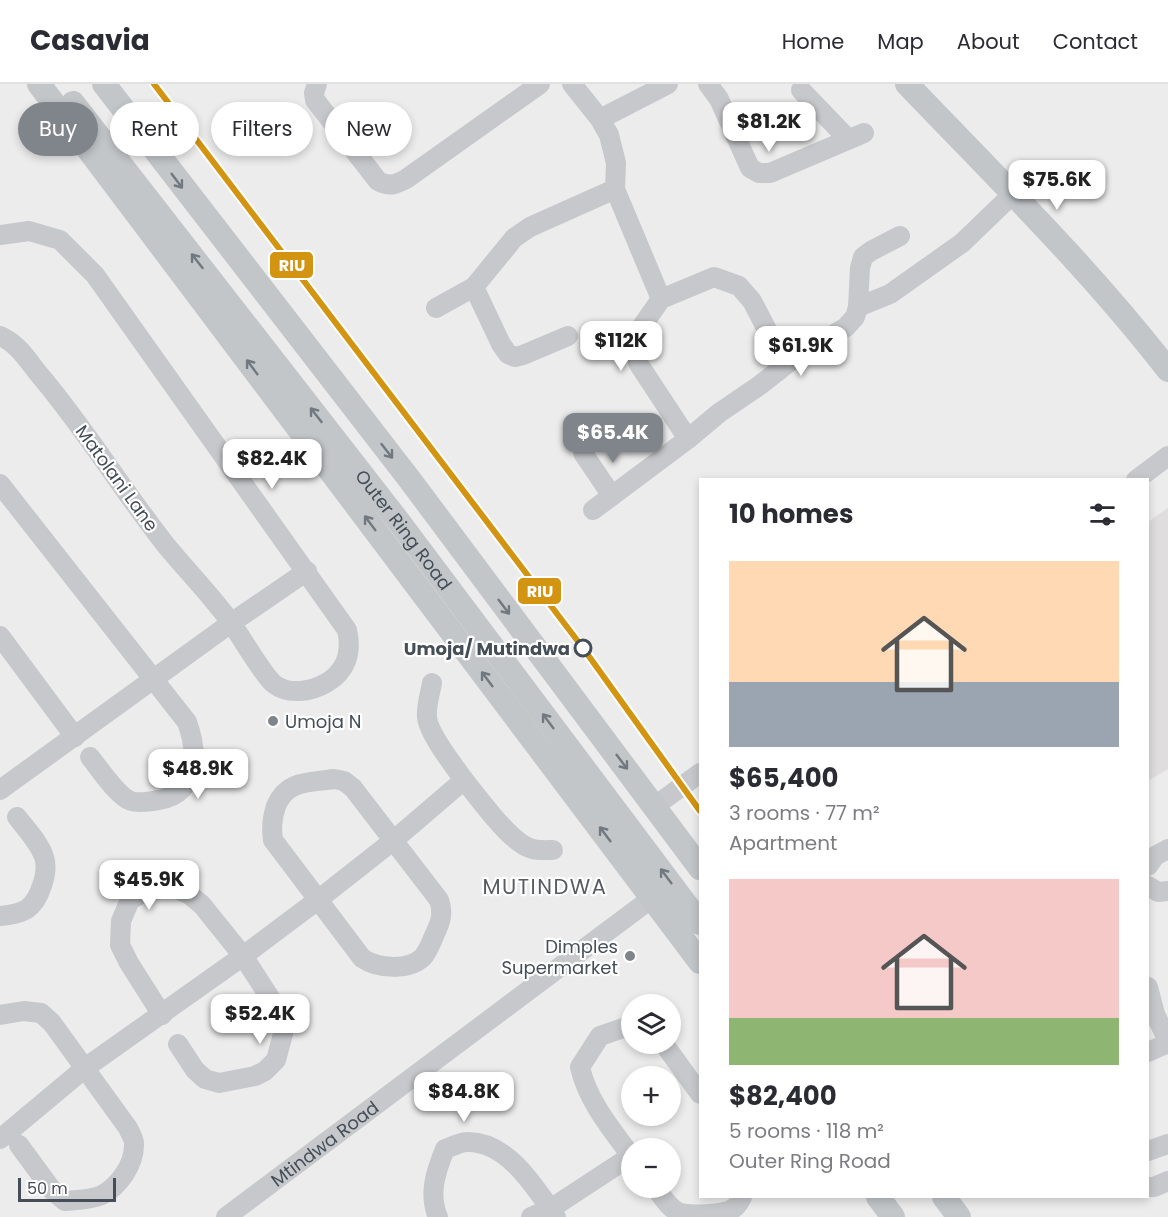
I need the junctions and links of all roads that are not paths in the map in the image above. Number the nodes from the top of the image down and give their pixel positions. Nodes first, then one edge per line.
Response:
1 (39, 84) edge
2 (58, 84) edge
3 (104, 84) edge
4 (317, 84) edge
5 (540, 84) edge
6 (572, 84) edge
7 (668, 84) edge
8 (708, 84) edge
9 (907, 84) edge
10 (801, 90) dead end
11 (600, 119) junction
12 (615, 189) junction
13 (1013, 195) junction
14 (0, 235) edge
15 (900, 236) dead end
16 (474, 287) junction
17 (662, 299) junction
18 (436, 308) dead end
19 (858, 308) junction
20 (0, 336) edge
21 (568, 336) dead end
22 (792, 360) junction
23 (1168, 370) edge
24 (688, 439) junction
25 (583, 453) dead end
26 (1168, 456) edge
27 (1139, 478) edge
28 (0, 484) edge
29 (612, 496) junction
30 (593, 510) dead end
31 (307, 571) junction
32 (231, 623) junction
33 (0, 636) edge
34 (153, 681) junction
35 (432, 683) dead end
36 (75, 737) junction
37 (90, 757) dead end
38 (699, 774) edge
39 (464, 780) junction
40 (0, 790) edge
41 (655, 806) junction
42 (17, 817) dead end
43 (394, 840) junction
44 (1168, 849) edge
45 (553, 850) dead end
46 (1149, 865) edge
47 (699, 867) edge
48 (1149, 887) edge
49 (1168, 891) edge
50 (652, 898) junction
51 (319, 899) junction
52 (0, 916) edge
53 (699, 922) edge
54 (243, 956) junction
55 (699, 961) edge
56 (1149, 989) edge
57 (1161, 1010) edge
58 (0, 1015) edge
59 (162, 1015) junction
60 (621, 1029) edge
61 (1168, 1042) edge
62 (178, 1044) dead end
63 (1149, 1052) edge
64 (671, 1054) edge
65 (85, 1068) junction
66 (699, 1093) edge
67 (621, 1141) edge
68 (9, 1142) edge
69 (1168, 1144) edge
70 (1149, 1151) edge
71 (621, 1163) edge
72 (1168, 1181) edge
73 (1149, 1187) edge
74 (663, 1198) edge
75 (741, 1198) edge
76 (879, 1198) edge
77 (899, 1198) edge
78 (945, 1198) edge
79 (553, 1213) edge
80 (226, 1217) edge
81 (438, 1217) edge
82 (531, 1217) edge
83 (893, 1217) edge
84 (912, 1217) edge
85 (959, 1217) edge

50 -> 1 main road
53 -> 2 main road, Outer Ring Road
3 -> 41 main road, Outer Ring Road
4 - 5 street
6 - 11 street
7 - 11 street
8 - 10 street
9 - 13 main road
11 - 12 street
12 - 16 street
12 - 17 street
13 - 19 street
13 - 23 main road
14 - 31 street
15 - 19 street
16 - 18 street
16 - 21 street
17 - 22 street
17 - 24 street
19 - 22 street
20 - 32 street, Matolani Lane
22 - 24 street
24 - 29 street
25 - 29 street
26 - 27 street
28 - 34 street
29 - 30 street
31 - 32 street
31 - 32 street
32 - 34 street
33 - 36 street
34 - 36 street
34 - 37 street
35 - 39 street
36 - 40 street
38 - 41 street
39 - 43 street
39 - 45 street
41 - 47 main road, Outer Ring Road
42 - 52 street
43 - 51 street
43 - 51 street
43 - 51 street
44 - 46 street
48 - 49 street
50 - 55 main road
50 - 80 street, Mtindwa Road
51 - 54 street
54 - 59 street
54 - 59 street
54 - 62 street
56 - 57 street
57 - 61 street
58 - 65 street
59 - 65 street
60 - 67 street
61 - 63 street
64 - 66 street
65 - 68 street
65 - 68 street
69 - 70 street
71 - 79 street
72 - 73 street
74 - 75 street
76 - 83 main road
77 - 84 main road
78 - 85 main road
79 - 81 street
79 - 82 street

